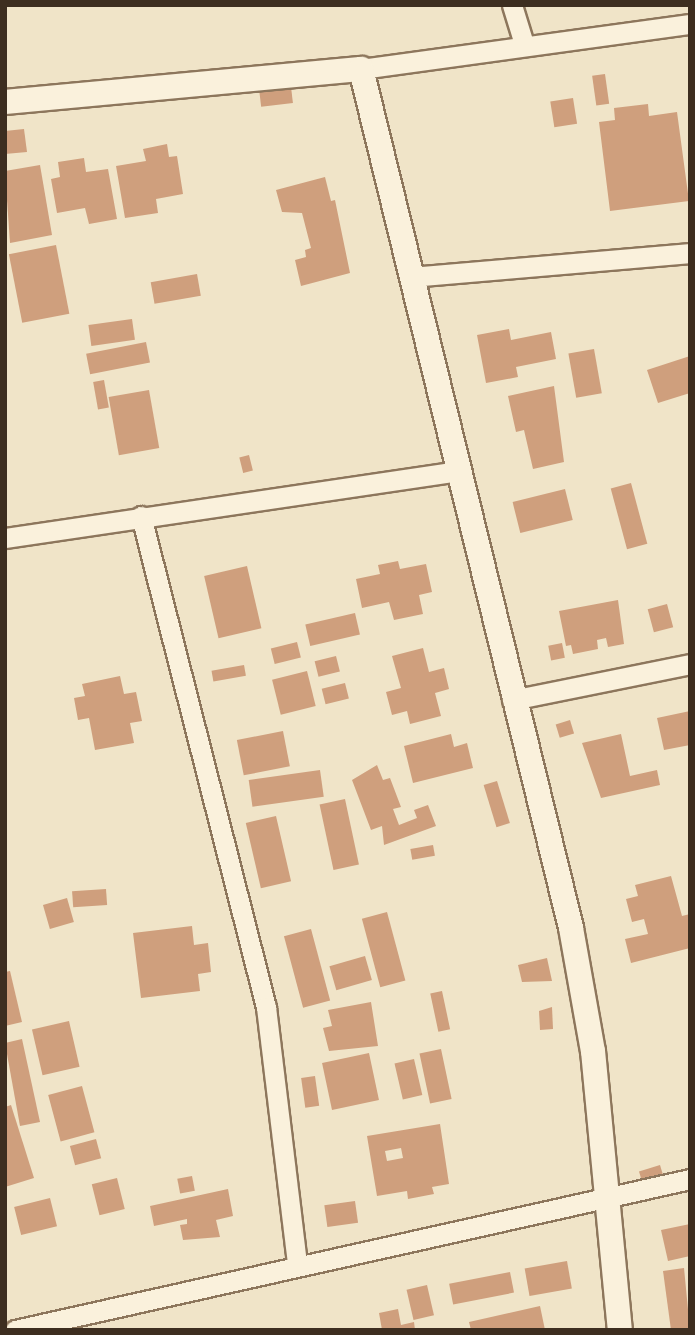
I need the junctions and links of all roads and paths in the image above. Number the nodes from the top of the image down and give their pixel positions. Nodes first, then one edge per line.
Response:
1 (512, 5) edge
2 (690, 24) edge
3 (524, 44) junction
4 (361, 69) junction
5 (5, 103) edge
6 (690, 253) edge
7 (411, 277) junction
8 (456, 471) junction
9 (141, 516) junction
10 (5, 538) edge
11 (690, 664) edge
12 (512, 699) junction
13 (690, 1179) edge
14 (607, 1197) junction
15 (297, 1263) junction
16 (15, 1330) edge
17 (620, 1330) edge

1 - 3 street
2 - 3 street
3 - 4 street
4 - 5 street
4 - 7 street
6 - 7 street
7 - 8 street
8 - 9 street
8 - 12 street
9 - 10 street
9 - 15 street
11 - 12 street
12 - 14 street
13 - 14 street
14 - 15 street
14 - 17 street
15 - 16 street

